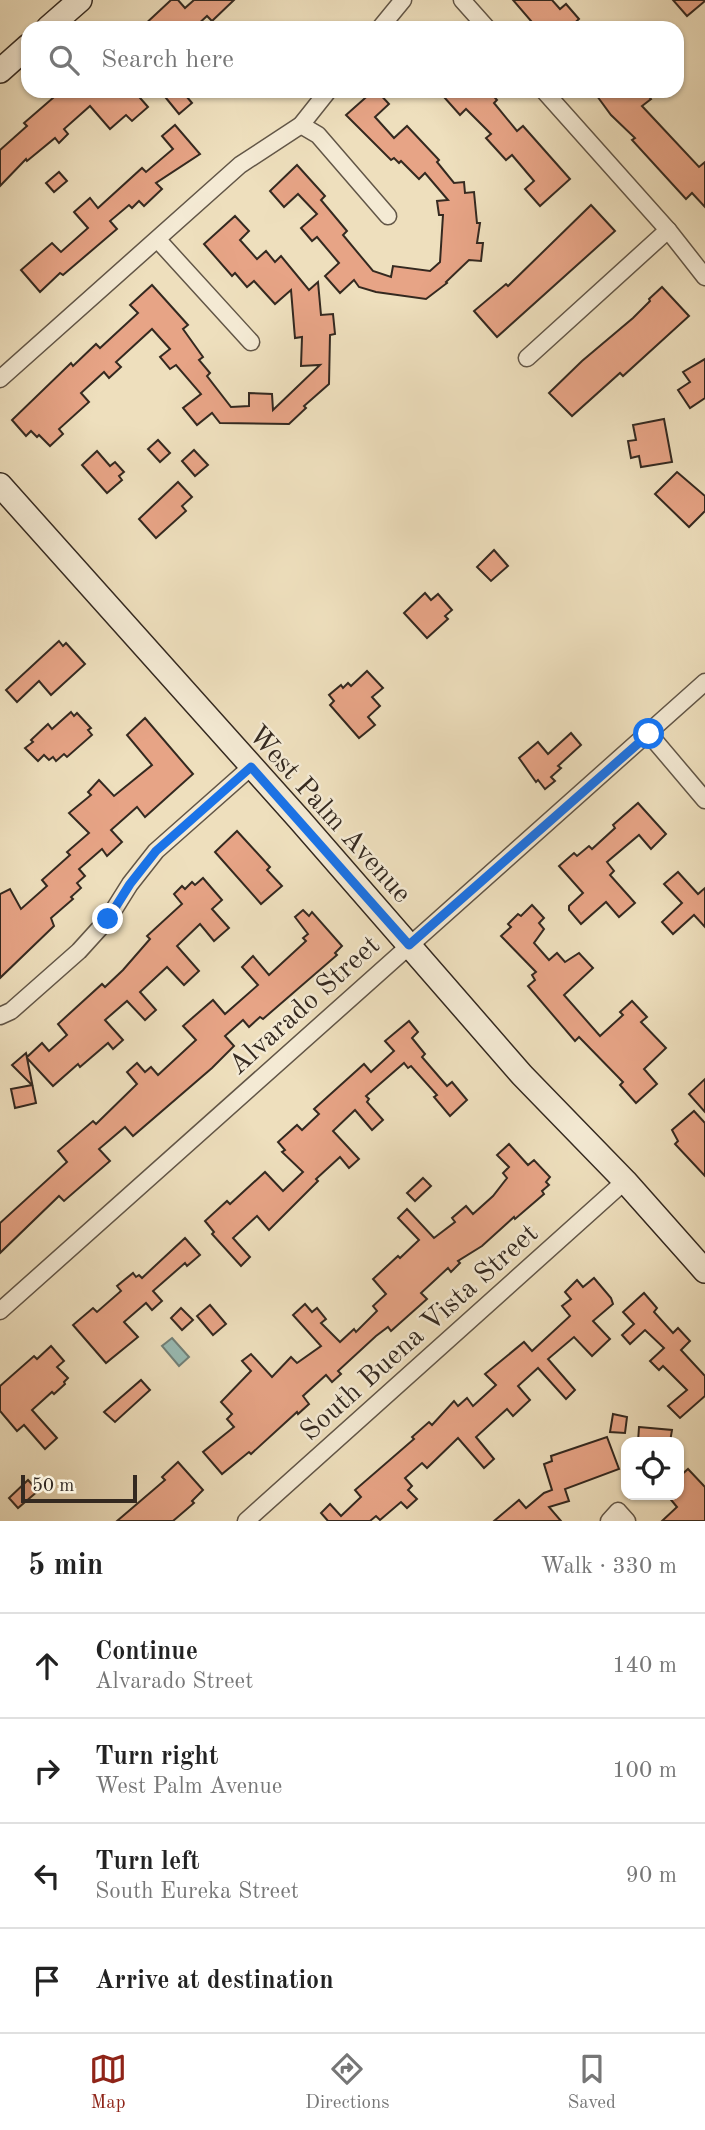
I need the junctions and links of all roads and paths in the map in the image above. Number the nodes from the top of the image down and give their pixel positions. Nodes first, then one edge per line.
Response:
1 (80, 0) edge
2 (403, 0) edge
3 (462, 0) edge
4 (56, 21) edge
5 (386, 21) edge
6 (481, 21) edge
7 (21, 52) edge
8 (0, 71) edge
9 (322, 98) edge
10 (550, 98) edge
11 (301, 125) junction
12 (388, 216) dead end
13 (668, 230) junction
14 (158, 240) junction
15 (705, 277) edge
16 (251, 342) dead end
17 (527, 358) dead end
18 (0, 379) edge
19 (0, 485) edge
20 (705, 682) edge
21 (649, 734) junction
22 (251, 767) junction
23 (705, 800) edge
24 (409, 945) junction
25 (0, 1016) edge
26 (625, 1181) junction
27 (705, 1271) edge
28 (0, 1311) edge
29 (246, 1521) edge
30 (609, 1521) edge
31 (627, 1521) edge

1 - 4 street
2 - 5 street
3 - 6 street
7 - 8 street
9 - 11 street
10 - 13 street
11 - 12 street
11 - 14 street
13 - 15 street
13 - 17 street
14 - 16 street
14 - 18 street
19 - 22 street, West Palm Avenue
20 - 21 street, Alvarado Street
21 - 23 street
21 - 24 street, Alvarado Street
22 - 24 street, West Palm Avenue
22 - 25 street
24 - 26 street, West Palm Avenue
24 - 28 street, Alvarado Street
26 - 27 street, West Palm Avenue
26 - 29 street, South Buena Vista Street
30 - 31 street

